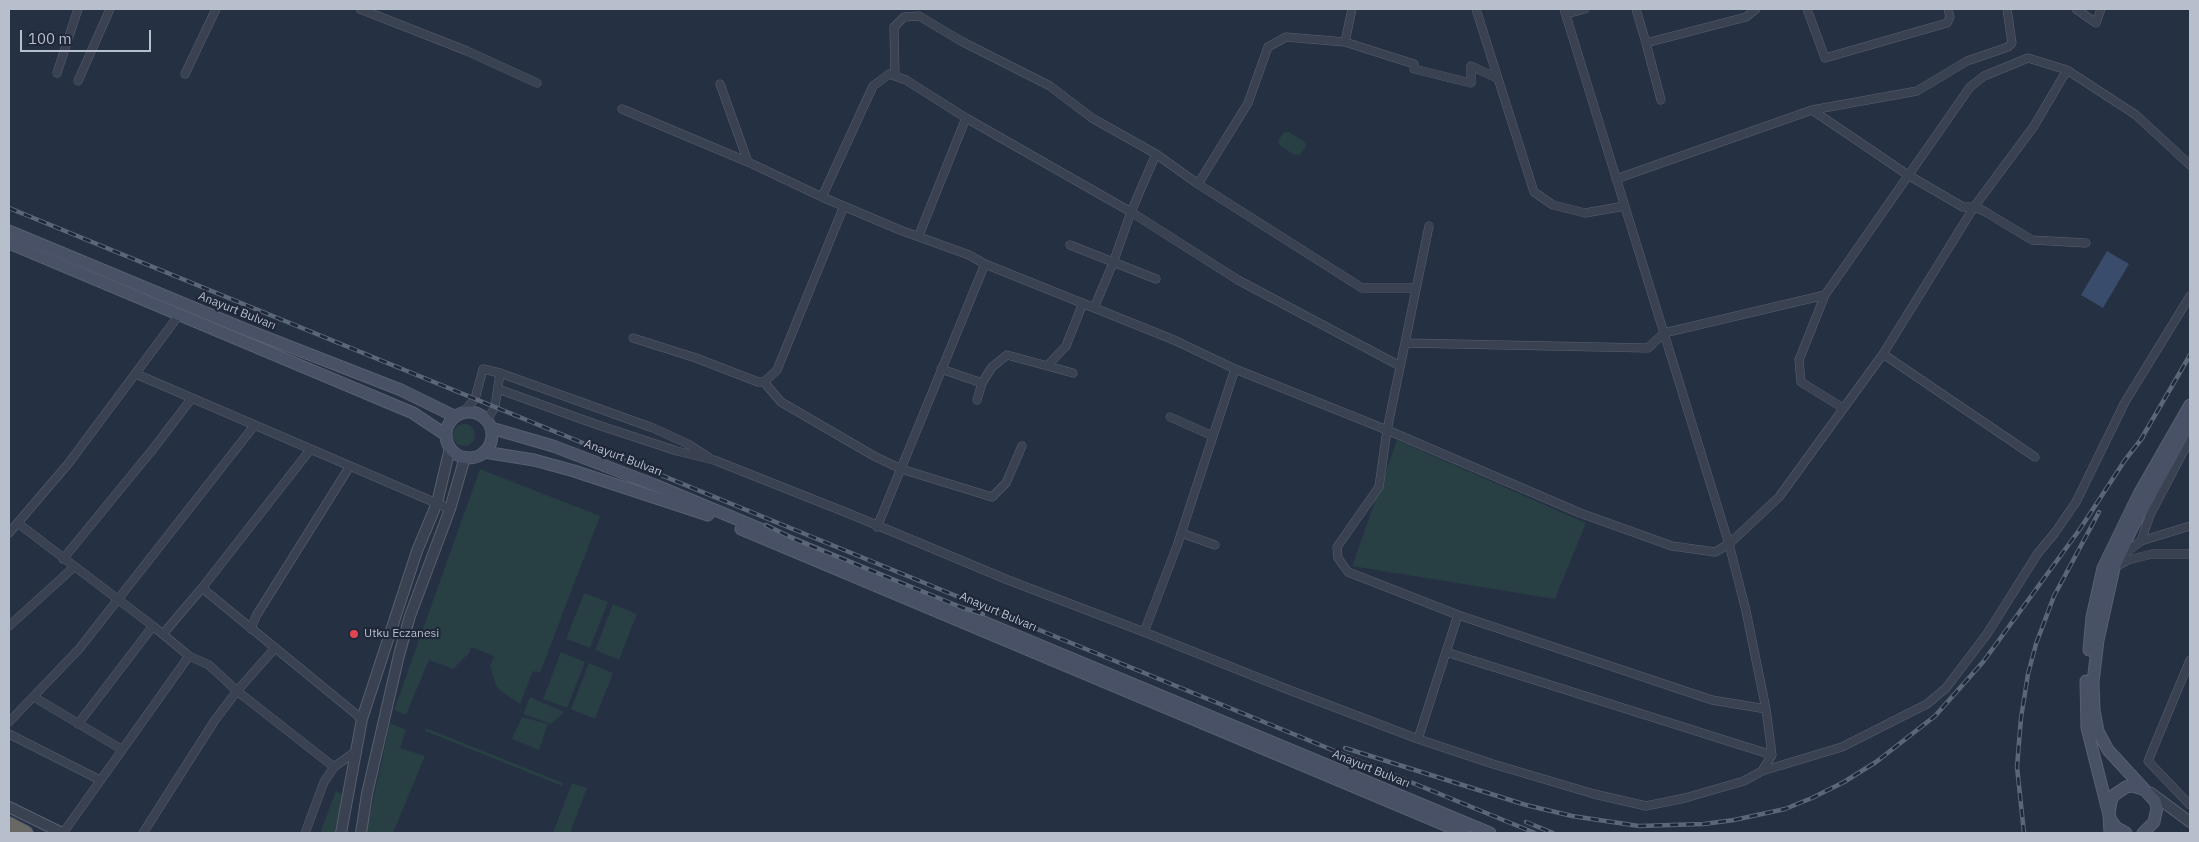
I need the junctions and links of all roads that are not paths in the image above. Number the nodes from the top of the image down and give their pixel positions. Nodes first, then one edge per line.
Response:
1 (78, 9) edge
2 (110, 9) edge
3 (216, 9) edge
4 (360, 9) edge
5 (1352, 9) edge
6 (1476, 9) edge
7 (1585, 9) edge
8 (1636, 9) edge
9 (1756, 9) edge
10 (1807, 9) edge
11 (1948, 9) edge
12 (2007, 9) edge
13 (2076, 9) edge
14 (2101, 9) edge
15 (1565, 12) edge
16 (1345, 42) junction
17 (1646, 43) junction
18 (2067, 70) junction
19 (57, 72) dead end
20 (185, 74) dead end
21 (895, 76) junction
22 (1497, 78) junction
23 (78, 81) dead end
24 (537, 84) dead end
25 (720, 84) dead end
26 (1661, 100) dead end
27 (622, 109) dead end
28 (1812, 110) junction
29 (966, 118) junction
30 (1156, 154) junction
31 (748, 162) junction
32 (2190, 165) edge
33 (1908, 175) junction
34 (1616, 179) junction
35 (1198, 184) junction
36 (822, 197) junction
37 (844, 206) junction
38 (1625, 206) junction
39 (1974, 207) junction
40 (1131, 212) junction
41 (1429, 226) dead end
42 (9, 231) edge
43 (919, 235) junction
44 (9, 243) edge
45 (2086, 243) dead end
46 (1070, 245) dead end
47 (1113, 263) junction
48 (985, 264) junction
49 (1156, 279) dead end
50 (1416, 288) junction
51 (1825, 295) junction
52 (2190, 296) edge
53 (1083, 303) junction
54 (1094, 308) junction
55 (179, 316) junction
56 (1664, 333) junction
57 (633, 338) dead end
58 (1405, 343) junction
59 (1883, 354) junction
60 (1047, 366) junction
61 (1400, 366) junction
62 (941, 369) junction
63 (1235, 369) junction
64 (500, 373) junction
65 (1073, 373) dead end
66 (136, 374) junction
67 (764, 382) junction
68 (982, 383) junction
69 (498, 389) junction
70 (192, 398) junction
71 (978, 400) dead end
72 (2190, 405) edge
73 (1843, 408) junction
74 (459, 414) junction
75 (1170, 417) dead end
76 (2190, 423) edge
77 (489, 424) junction
78 (254, 426) junction
79 (1387, 430) junction
80 (446, 435) junction
81 (1213, 436) junction
82 (2190, 439) edge
83 (1022, 446) dead end
84 (450, 448) junction
85 (310, 450) junction
86 (484, 452) junction
87 (2035, 457) dead end
88 (465, 458) junction
89 (714, 460) junction
90 (350, 466) junction
91 (901, 469) junction
92 (436, 503) junction
93 (450, 509) junction
94 (19, 524) junction
95 (878, 526) junction
96 (2190, 526) edge
97 (9, 533) edge
98 (1181, 533) junction
99 (2141, 541) junction
100 (1728, 544) junction
101 (1215, 545) dead end
102 (2190, 554) edge
103 (63, 559) junction
104 (2112, 565) junction
105 (74, 567) junction
106 (202, 588) junction
107 (119, 600) junction
108 (1458, 615) junction
109 (9, 626) edge
110 (154, 626) junction
111 (251, 629) junction
112 (1144, 632) junction
113 (163, 634) junction
114 (275, 648) junction
115 (1446, 652) junction
116 (189, 656) junction
117 (2190, 660) edge
118 (237, 691) junction
119 (34, 697) junction
120 (1766, 709) junction
121 (362, 719) junction
122 (9, 722) edge
123 (78, 724) junction
124 (9, 734) edge
125 (1418, 739) junction
126 (121, 749) junction
127 (355, 752) junction
128 (1772, 755) junction
129 (334, 767) junction
130 (1762, 771) junction
131 (100, 780) junction
132 (2146, 790) junction
133 (2190, 805) edge
134 (9, 807) edge
135 (2109, 815) junction
136 (2190, 822) edge
137 (9, 824) edge
138 (26, 833) edge
139 (63, 833) edge
140 (143, 833) edge
141 (305, 833) edge
142 (341, 833) edge
143 (361, 833) edge
144 (1464, 833) edge
145 (1490, 833) edge
146 (2110, 833) edge
147 (2126, 833) edge
148 (2145, 833) edge

1 - 19 street
2 - 23 street
3 - 20 street
4 - 24 street
5 - 16 street
6 - 22 street
7 - 15 street
8 - 17 street
9 - 17 street
10 - 11 street
12 - 28 street
13 - 14 street
15 - 34 street
16 - 22 street
16 - 35 street
17 - 26 street
18 - 32 street
18 - 33 street
18 - 39 street
21 - 29 street
21 - 30 street
21 - 36 street
22 - 38 street
25 - 31 street
27 - 31 street
28 - 33 street
28 - 34 street
29 - 40 street
29 - 43 street
30 - 35 street
30 - 40 street
31 - 36 street
33 - 39 street
33 - 51 street
34 - 38 street
35 - 50 street
36 - 37 street
37 - 43 street
37 - 67 street
38 - 56 street
39 - 45 street
39 - 59 street
40 - 47 street
40 - 61 street
41 - 50 street
42 - 74 main road, Anayurt Bulvarı
43 - 48 street
44 - 55 main road, Anayurt Bulvarı
46 - 47 street
47 - 49 street
47 - 54 street
48 - 53 street
48 - 62 street
50 - 58 street
51 - 56 street
51 - 73 street
52 - 130 street
53 - 54 street
53 - 60 street
54 - 63 street
55 - 66 street
55 - 80 main road, Anayurt Bulvarı
56 - 58 street
56 - 100 street
57 - 67 street
58 - 61 street
59 - 73 street
59 - 87 street
60 - 65 street
60 - 68 street
61 - 79 street
62 - 68 street
62 - 91 street
63 - 79 street
63 - 81 street
64 - 69 street
64 - 74 street
64 - 89 street
66 - 70 street
66 - 94 street
67 - 91 street
68 - 71 street
69 - 77 street
69 - 89 street
70 - 78 street
70 - 103 street
72 - 104 main road
73 - 100 street
74 - 77 main road
74 - 80 main road
75 - 81 street
76 - 104 main road
77 - 86 main road
77 - 145 main road, Anayurt Bulvarı
78 - 85 street
78 - 107 street
79 - 100 street
79 - 108 street
80 - 84 main road
81 - 98 street
82 - 99 street
83 - 91 street
84 - 88 main road
84 - 92 street
85 - 90 street
85 - 106 street
86 - 88 main road
86 - 144 main road, Anayurt Bulvarı
88 - 93 street
89 - 95 street
90 - 92 street
90 - 111 street
91 - 95 street
92 - 93 street
92 - 121 street
93 - 143 street
94 - 97 street
94 - 103 street
95 - 112 street
96 - 99 street
98 - 101 street
98 - 112 street
99 - 104 street
100 - 120 street
102 - 104 street
103 - 105 street
104 - 132 main road
104 - 135 main road
105 - 107 street
105 - 109 street
106 - 111 street
106 - 113 street
107 - 110 street
107 - 119 street
108 - 115 street
108 - 120 street
110 - 113 street
110 - 123 street
111 - 114 street
112 - 125 street
113 - 116 street
114 - 118 street
114 - 121 street
115 - 125 street
115 - 128 street
116 - 118 street
116 - 126 street
117 - 133 street
118 - 129 street
118 - 140 street
119 - 122 street
119 - 123 street
120 - 128 street
121 - 127 street
123 - 126 street
124 - 131 street
125 - 130 street
126 - 131 street
127 - 129 street
127 - 142 street
128 - 130 street
129 - 141 street
131 - 139 street
132 - 135 main road
132 - 136 street
132 - 148 main road
134 - 139 street
135 - 146 main road
135 - 147 main road
137 - 138 highway

